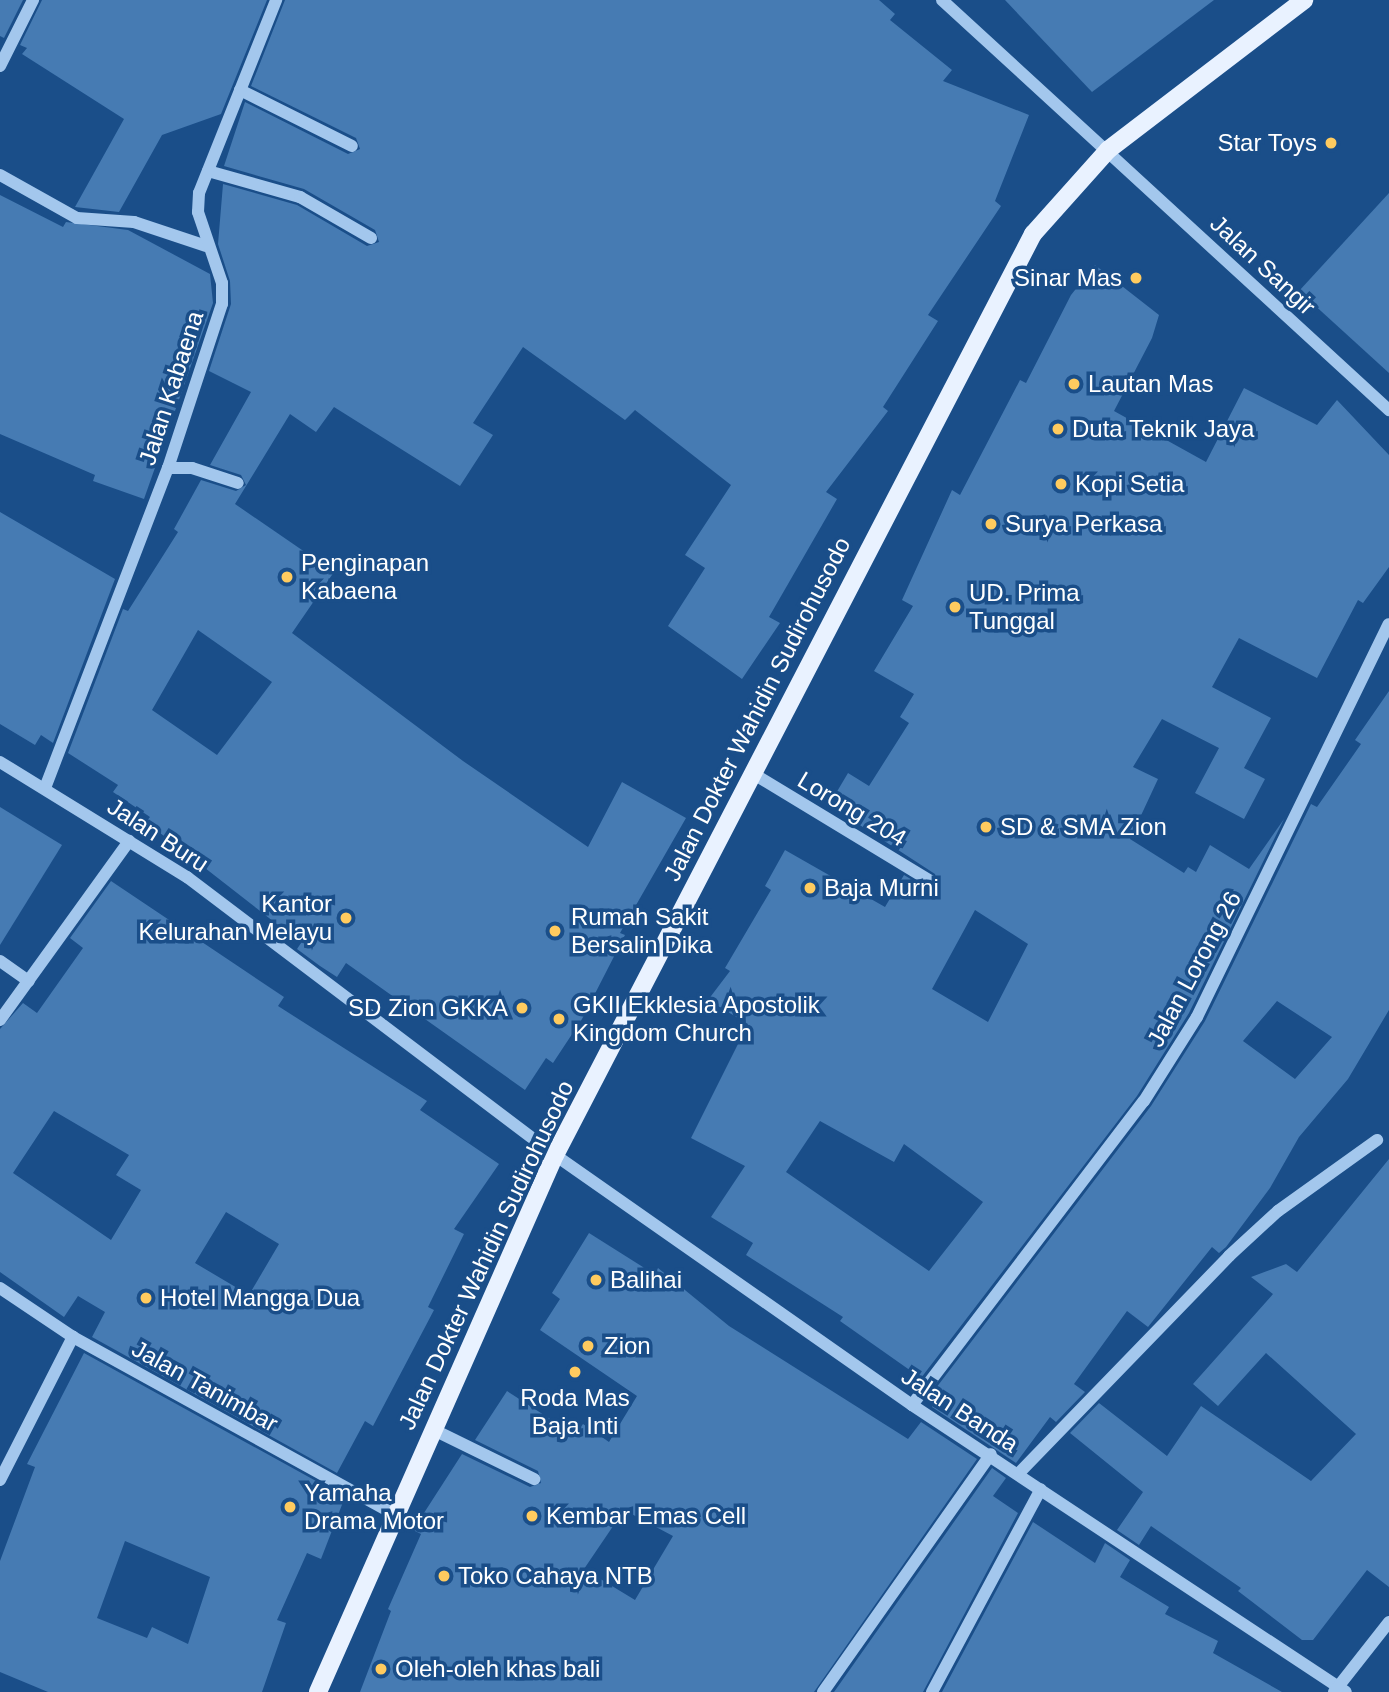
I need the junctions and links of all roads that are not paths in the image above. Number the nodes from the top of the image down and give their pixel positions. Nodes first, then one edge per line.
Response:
1 (33, 0) edge
2 (276, 0) edge
3 (942, 0) edge
4 (1304, 0) edge
5 (0, 66) edge
6 (240, 90) junction
7 (352, 146) dead end
8 (1108, 150) junction
9 (208, 171) junction
10 (0, 175) edge
11 (371, 238) dead end
12 (206, 246) junction
13 (1389, 410) edge
14 (168, 468) junction
15 (238, 483) dead end
16 (1389, 624) edge
17 (0, 762) edge
18 (752, 773) junction
19 (45, 788) junction
20 (129, 841) junction
21 (930, 881) dead end
22 (0, 961) edge
23 (29, 981) junction
24 (0, 1020) edge
25 (1377, 1140) dead end
26 (555, 1155) junction
27 (0, 1288) edge
28 (73, 1337) junction
29 (912, 1405) junction
30 (432, 1429) junction
31 (991, 1454) junction
32 (1018, 1474) junction
33 (534, 1479) dead end
34 (0, 1480) edge
35 (1041, 1489) junction
36 (394, 1514) junction
37 (1389, 1622) edge
38 (1339, 1690) edge
39 (318, 1692) edge
40 (823, 1692) edge
41 (932, 1692) edge

1 - 5 street
2 - 6 street, Jalan Kabaena
3 - 8 street, Jalan Sangir
4 - 8 main road, Jalan Dokter Wahidin Sudirohusodo
6 - 7 street
6 - 9 street, Jalan Kabaena
8 - 13 street, Jalan Sangir
8 - 18 main road, Jalan Dokter Wahidin Sudirohusodo
9 - 11 street
9 - 12 street, Jalan Kabaena
10 - 12 street
12 - 14 street, Jalan Kabaena
14 - 15 street
14 - 19 street, Jalan Kabaena
16 - 29 street, Jalan Lorong 26
17 - 19 street, Jalan Buru
18 - 21 street, Lorong 204
18 - 26 main road, Jalan Dokter Wahidin Sudirohusodo
19 - 20 street, Jalan Buru
20 - 23 street
20 - 26 street, Jalan Buru
22 - 23 street
23 - 24 street
25 - 32 street
26 - 29 street, Jalan Banda
26 - 30 main road, Jalan Dokter Wahidin Sudirohusodo
27 - 28 street, Jalan Tanimbar
28 - 34 street
28 - 36 street, Jalan Tanimbar
29 - 31 street, Jalan Banda
30 - 33 street
30 - 36 main road, Jalan Dokter Wahidin Sudirohusodo
31 - 32 street, Jalan Banda
31 - 40 street
32 - 35 street, Jalan Banda
35 - 38 street, Jalan Banda
35 - 41 street
36 - 39 main road, Jalan Dokter Wahidin Sudirohusodo
37 - 38 street

